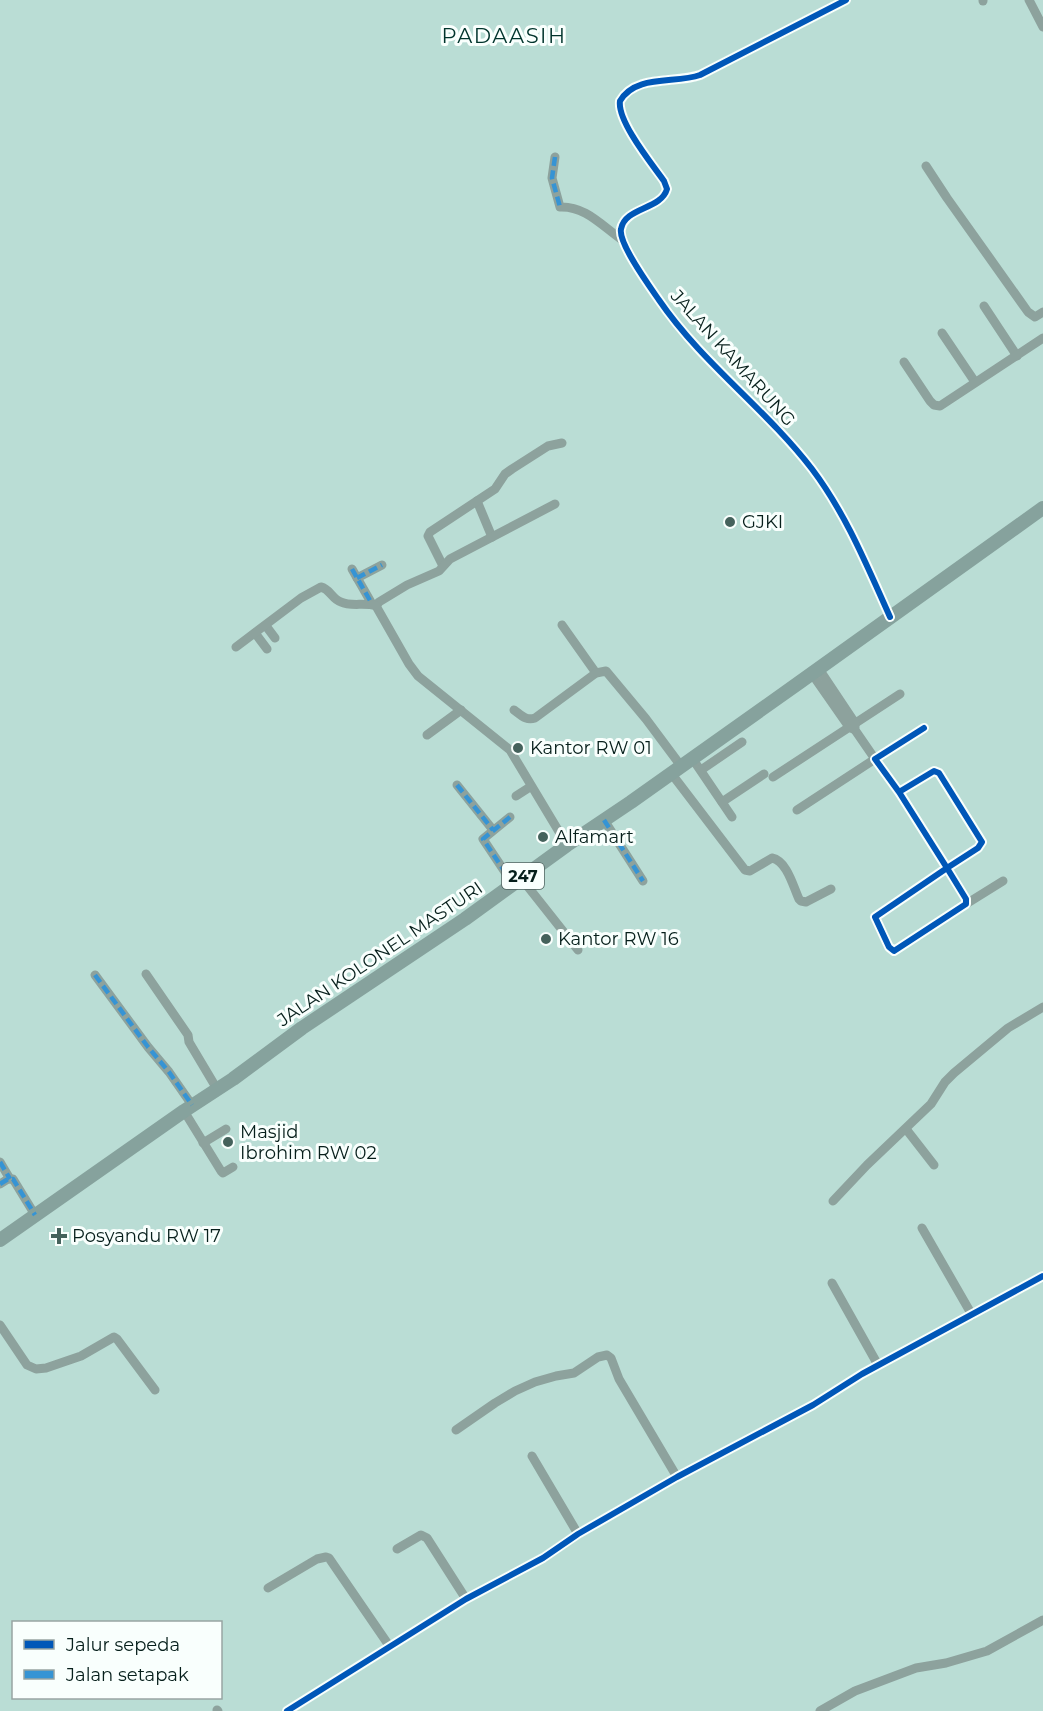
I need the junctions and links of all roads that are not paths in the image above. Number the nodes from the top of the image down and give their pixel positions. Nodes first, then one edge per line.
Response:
1 (846, 0) edge
2 (1032, 1) edge
3 (1043, 27) edge
4 (555, 157) dead end
5 (926, 166) dead end
6 (621, 239) junction
7 (984, 306) dead end
8 (1043, 312) edge
9 (942, 333) dead end
10 (1043, 338) edge
11 (1017, 356) junction
12 (904, 362) dead end
13 (975, 382) junction
14 (562, 443) dead end
15 (477, 501) junction
16 (555, 504) dead end
17 (1043, 508) edge
18 (492, 537) junction
19 (382, 565) dead end
20 (443, 566) junction
21 (352, 569) dead end
22 (357, 578) junction
23 (374, 605) junction
24 (890, 617) junction
25 (266, 626) junction
26 (562, 626) dead end
27 (255, 633) junction
28 (275, 638) dead end
29 (236, 647) dead end
30 (267, 649) dead end
31 (815, 671) junction
32 (596, 673) junction
33 (900, 694) dead end
34 (461, 710) junction
35 (514, 710) dead end
36 (853, 727) junction
37 (924, 728) dead end
38 (427, 735) dead end
39 (742, 742) dead end
40 (875, 759) junction
41 (686, 763) junction
42 (704, 768) junction
43 (457, 785) dead end
44 (530, 786) junction
45 (899, 792) junction
46 (516, 796) dead end
47 (722, 802) junction
48 (797, 810) dead end
49 (510, 817) dead end
50 (732, 817) dead end
51 (604, 820) junction
52 (493, 830) junction
53 (567, 845) junction
54 (947, 868) junction
55 (643, 880) dead end
56 (517, 881) junction
57 (1004, 881) dead end
58 (831, 889) dead end
59 (966, 904) junction
60 (578, 950) dead end
61 (146, 974) dead end
62 (95, 975) dead end
63 (1043, 1007) edge
64 (217, 1089) junction
65 (188, 1108) junction
66 (226, 1129) dead end
67 (906, 1129) junction
68 (203, 1143) junction
69 (0, 1162) edge
70 (934, 1165) dead end
71 (233, 1167) dead end
72 (10, 1179) junction
73 (0, 1184) edge
74 (832, 1201) dead end
75 (35, 1215) junction
76 (922, 1228) dead end
77 (0, 1240) edge
78 (1043, 1276) edge
79 (832, 1283) dead end
80 (972, 1315) junction
81 (0, 1325) edge
82 (878, 1365) junction
83 (155, 1390) dead end
84 (456, 1430) dead end
85 (532, 1456) dead end
86 (677, 1477) junction
87 (578, 1534) junction
88 (397, 1549) dead end
89 (268, 1588) dead end
90 (466, 1599) junction
91 (1043, 1620) edge
92 (390, 1647) junction
93 (287, 1711) edge
94 (820, 1711) edge

1 - 6 street
2 - 3 street
4 - 6 street
5 - 8 street
6 - 24 street, JALAN KAMARUNG
7 - 11 street
9 - 13 street
10 - 11 street
11 - 13 street
12 - 13 street
14 - 15 street
15 - 18 street
15 - 20 street
16 - 18 street
17 - 24 main road, JALAN KOLONEL MASTURI / 247
18 - 20 street
19 - 22 street
20 - 23 street
21 - 22 street
22 - 23 street
23 - 25 street
23 - 34 street
24 - 31 main road, JALAN KOLONEL MASTURI / 247
25 - 27 street
25 - 28 street
26 - 32 street
27 - 29 street
27 - 30 street
31 - 36 street
31 - 41 main road, JALAN KOLONEL MASTURI / 247
32 - 35 street
32 - 41 street
33 - 36 street
34 - 38 street
34 - 44 street
36 - 40 street
36 - 47 street
37 - 40 street
39 - 42 street
40 - 45 street
40 - 48 street
41 - 42 street
41 - 51 main road, JALAN KOLONEL MASTURI / 247
41 - 58 street
42 - 47 street
43 - 52 street
44 - 46 street
44 - 53 street
45 - 54 street
45 - 54 street
47 - 50 street
49 - 52 street
51 - 53 main road, JALAN KOLONEL MASTURI / 247
51 - 55 street
52 - 56 street
53 - 56 main road, JALAN KOLONEL MASTURI / 247
54 - 59 street
54 - 59 street
56 - 60 street
56 - 64 main road, JALAN KOLONEL MASTURI / 247
57 - 59 street
61 - 64 street
62 - 65 street
63 - 67 street
64 - 65 main road, JALAN KOLONEL MASTURI / 247
65 - 68 street
65 - 75 main road, JALAN KOLONEL MASTURI / 247
66 - 68 street
67 - 70 street
67 - 74 street
68 - 71 street
69 - 72 street
72 - 73 street
72 - 75 street
75 - 77 main road, JALAN KOLONEL MASTURI / 247
76 - 80 street
78 - 80 street
79 - 82 street
80 - 82 street
81 - 83 street
82 - 86 street
84 - 86 street
85 - 87 street
86 - 87 street
87 - 90 street
88 - 90 street
89 - 92 street
90 - 92 street
91 - 94 street
92 - 93 street

